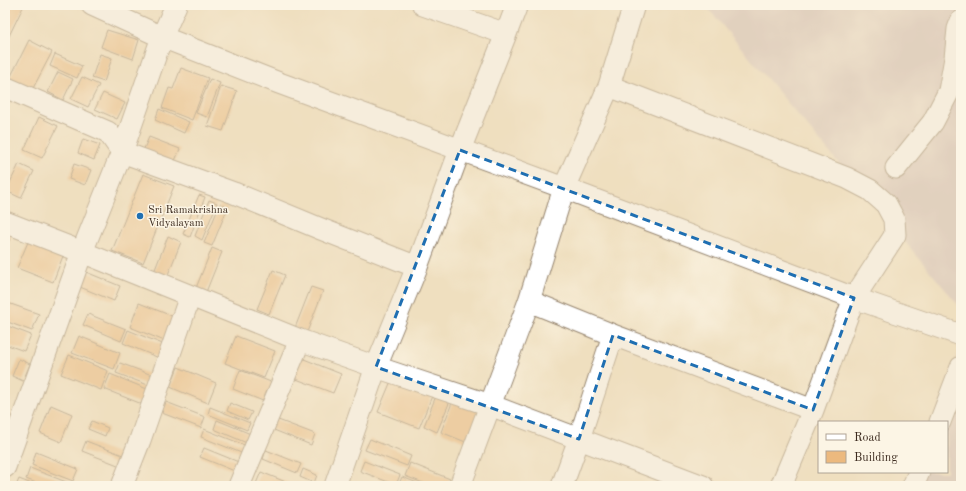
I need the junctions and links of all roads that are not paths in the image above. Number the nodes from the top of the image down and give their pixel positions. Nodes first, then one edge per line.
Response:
1 (92, 5) edge
2 (176, 5) edge
3 (423, 5) edge
4 (517, 5) edge
5 (634, 5) edge
6 (961, 21) edge
7 (506, 34) junction
8 (162, 37) junction
9 (609, 86) junction
10 (5, 87) edge
11 (460, 150) junction
12 (122, 152) junction
13 (896, 168) dead end
14 (564, 188) junction
15 (5, 222) edge
16 (82, 252) junction
17 (417, 267) junction
18 (190, 296) junction
19 (854, 298) junction
20 (529, 301) junction
21 (613, 335) junction
22 (961, 335) edge
23 (300, 340) junction
24 (376, 367) junction
25 (961, 367) edge
26 (490, 405) junction
27 (812, 410) junction
28 (940, 421) edge
29 (579, 439) junction
30 (5, 467) edge
31 (919, 473) edge
32 (692, 484) edge
33 (122, 486) edge
34 (239, 486) edge
35 (335, 486) edge
36 (460, 486) edge
37 (562, 486) edge
38 (782, 486) edge
39 (913, 486) edge

1 - 8 street
2 - 8 street
3 - 7 street
4 - 7 street
5 - 9 street
6 - 13 street
7 - 11 street
8 - 11 street
8 - 12 street
9 - 14 street
9 - 19 street
10 - 12 street
11 - 14 street
11 - 17 street
12 - 16 street
12 - 17 street
14 - 19 street
14 - 20 street
15 - 16 street
16 - 18 street
16 - 30 street
17 - 24 street
18 - 23 street
18 - 33 street
19 - 22 street
19 - 27 street
20 - 21 street
20 - 26 street
21 - 27 street
21 - 29 street
23 - 24 street
23 - 34 street
24 - 26 street
24 - 35 street
25 - 28 street
26 - 29 street
26 - 36 street
27 - 38 street
29 - 32 street
29 - 37 street
31 - 39 street

